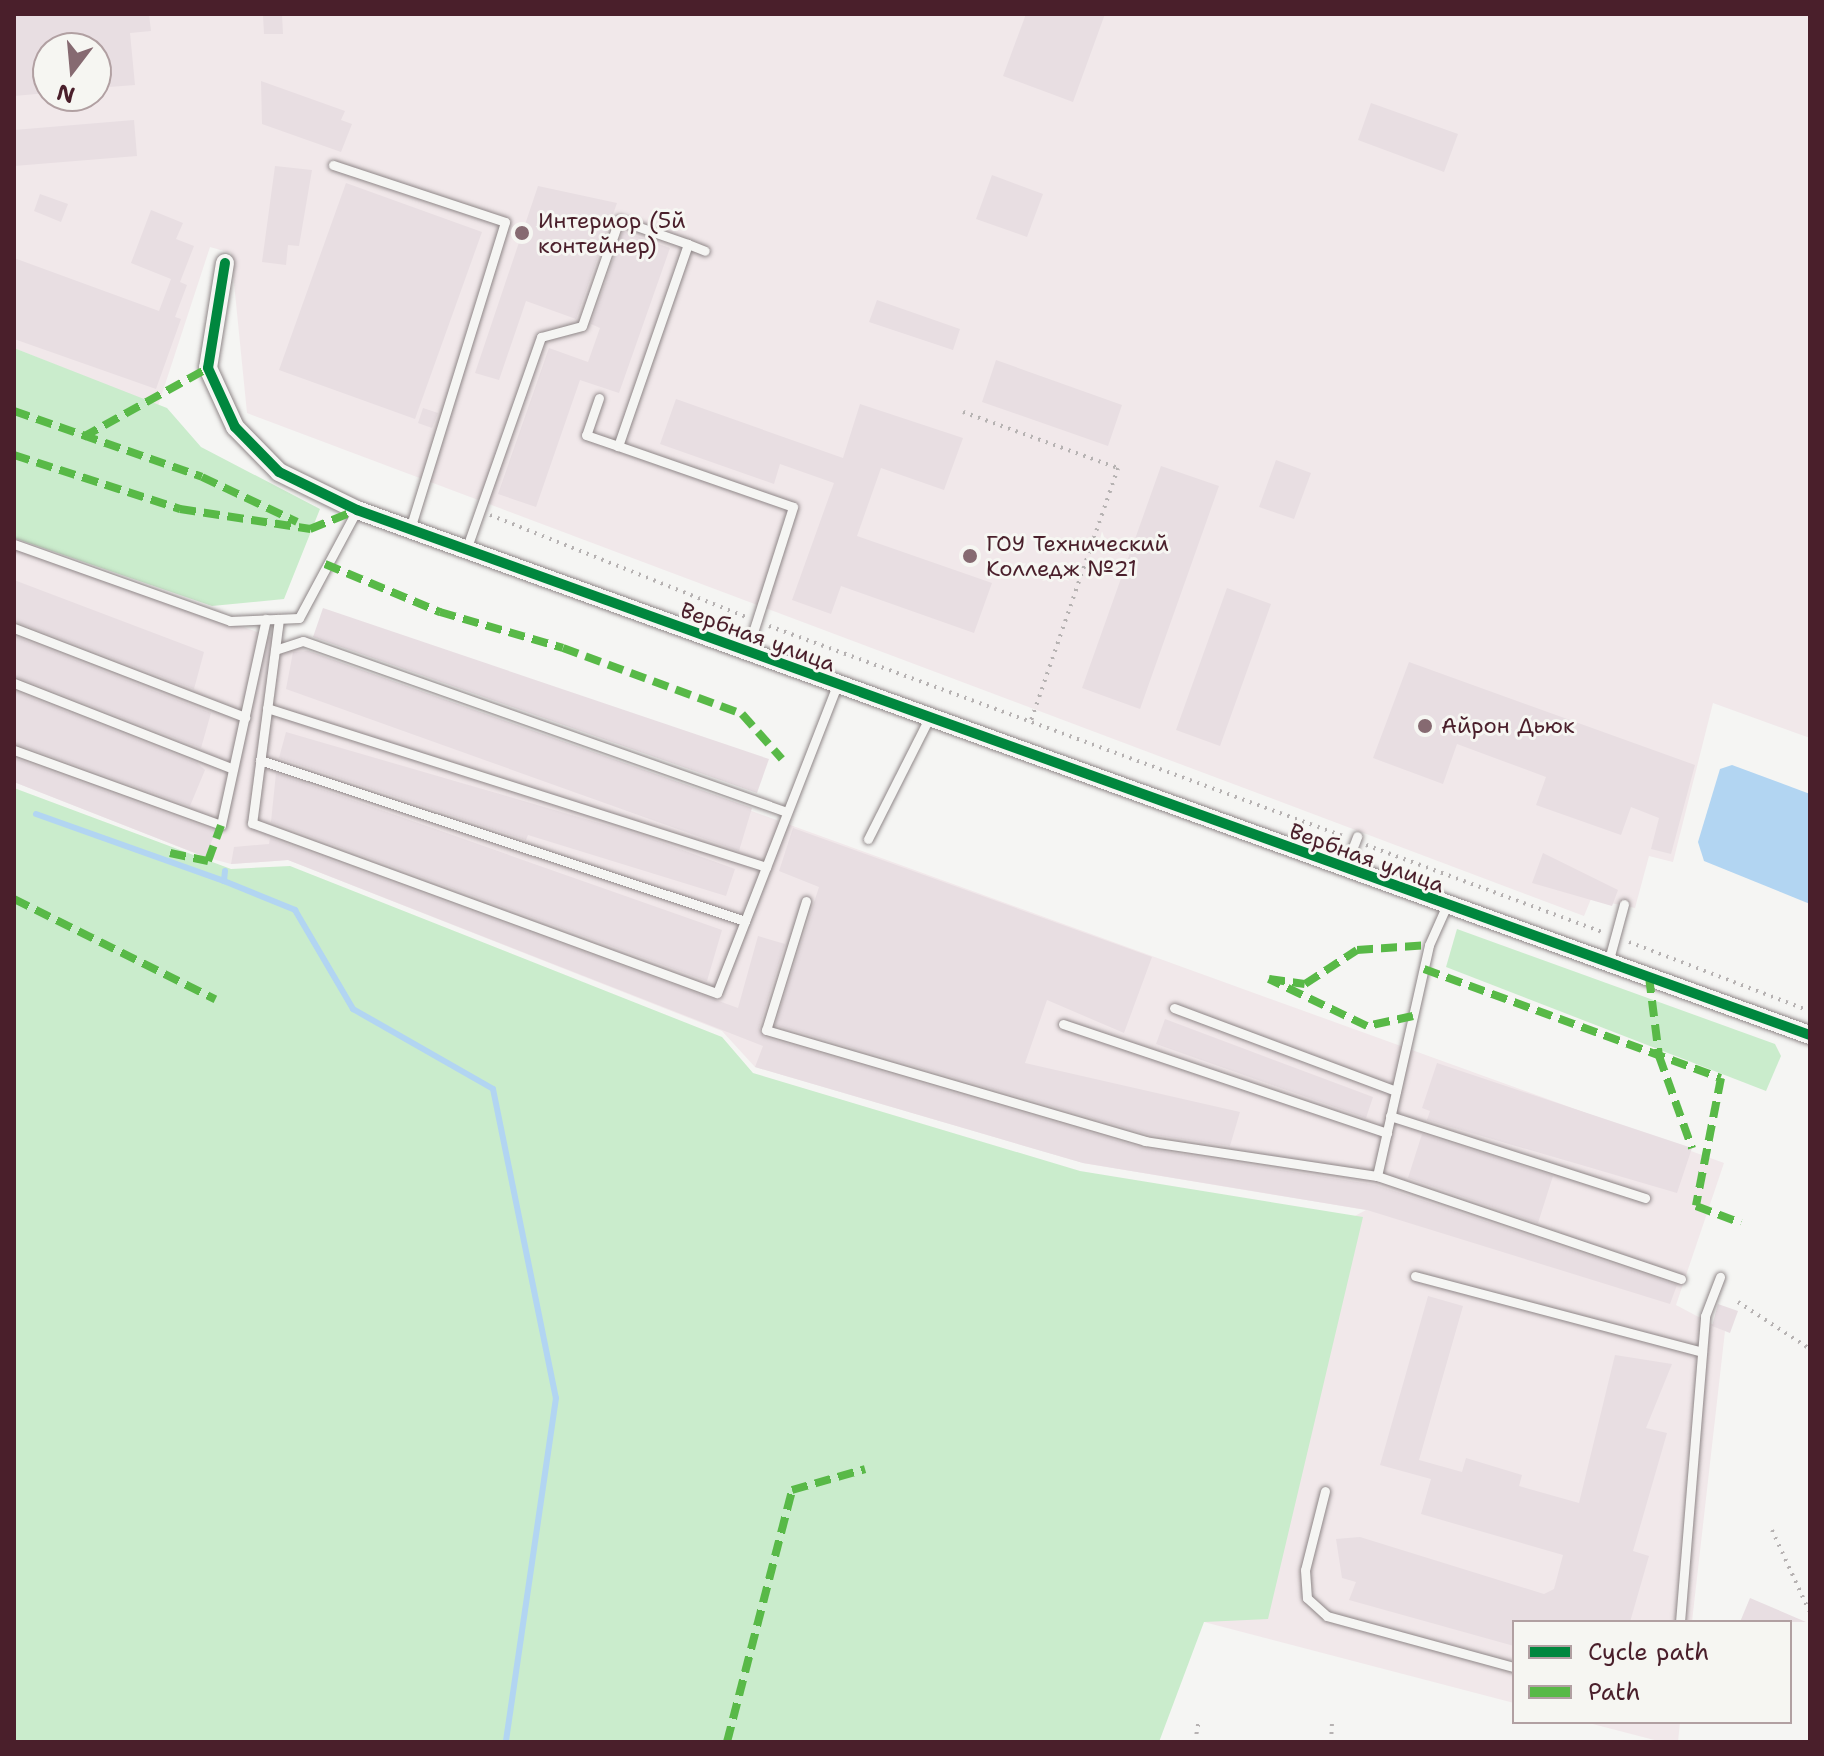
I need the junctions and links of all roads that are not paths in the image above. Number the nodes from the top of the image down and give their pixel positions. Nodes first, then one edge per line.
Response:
1 (333, 165) dead end
2 (688, 244) junction
3 (705, 251) dead end
4 (225, 263) dead end
5 (599, 398) dead end
6 (618, 446) junction
7 (357, 510) junction
8 (410, 529) junction
9 (14, 544) edge
10 (466, 550) junction
11 (266, 619) junction
12 (279, 619) junction
13 (14, 628) edge
14 (275, 650) junction
15 (746, 654) junction
16 (14, 683) edge
17 (836, 687) junction
18 (267, 708) junction
19 (245, 717) junction
20 (927, 722) junction
21 (14, 750) edge
22 (260, 760) junction
23 (233, 769) junction
24 (787, 812) junction
25 (1357, 838) road end
26 (868, 839) dead end
27 (766, 867) junction
28 (1344, 871) junction
29 (806, 901) dead end
30 (1624, 904) dead end
31 (1446, 907) junction
32 (745, 921) junction
33 (1608, 963) junction
34 (1174, 1008) dead end
35 (1063, 1024) dead end
36 (1810, 1035) edge
37 (1396, 1091) junction
38 (1390, 1116) junction
39 (1387, 1133) junction
40 (1377, 1176) junction
41 (1645, 1198) dead end
42 (1415, 1276) dead end
43 (1720, 1277) dead end
44 (1681, 1279) dead end
45 (1702, 1352) junction
46 (1325, 1491) dead end
47 (1680, 1620) edge
48 (1512, 1666) edge

1 - 8 lane
2 - 3 lane
2 - 6 lane
2 - 10 lane
4 - 7 street, Вербная улица
5 - 6 lane
6 - 15 lane
7 - 8 street, Вербная улица
7 - 12 lane
8 - 10 street, Вербная улица
9 - 11 lane
10 - 15 street, Вербная улица
11 - 12 lane
11 - 19 lane
12 - 14 lane
13 - 19 lane
14 - 18 lane
14 - 24 lane
15 - 17 street, Вербная улица
16 - 23 lane
17 - 20 street, Вербная улица
17 - 24 lane
18 - 22 lane
18 - 27 lane
19 - 23 lane
20 - 26 lane
20 - 28 street, Вербная улица
21 - 23 lane
22 - 32 lane
22 - 32 lane
24 - 27 lane
25 - 28 lane
27 - 32 lane
28 - 31 street, Вербная улица
29 - 40 lane
30 - 33 lane
31 - 33 street, Вербная улица
31 - 37 lane
33 - 36 street, Вербная улица
34 - 37 lane
35 - 39 lane
37 - 38 lane
38 - 39 lane
38 - 41 lane
39 - 40 lane
40 - 44 lane
42 - 45 lane
43 - 45 lane
45 - 47 lane
46 - 48 lane

